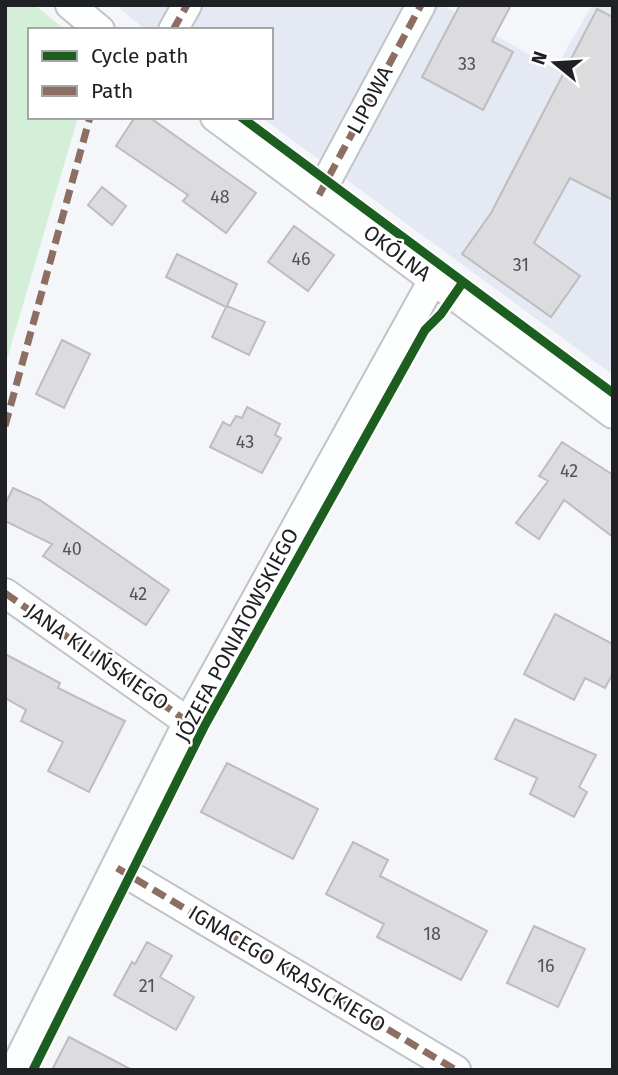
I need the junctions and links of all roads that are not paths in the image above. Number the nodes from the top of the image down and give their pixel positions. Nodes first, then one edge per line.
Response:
1 (70, 5) edge
2 (187, 5) edge
3 (421, 5) edge
4 (98, 28) edge
5 (174, 28) edge
6 (218, 119) edge
7 (319, 195) junction
8 (433, 280) junction
9 (613, 414) edge
10 (5, 593) edge
11 (188, 722) junction
12 (117, 867) junction
13 (14, 1070) edge
14 (456, 1070) edge

1 - 4 street
2 - 5 street
3 - 7 street, LIPOWA
6 - 7 street, OKÓLNA
7 - 8 street, OKÓLNA
8 - 9 street, OKÓLNA
8 - 11 street, JÓZEFA PONIATOWSKIEGO
10 - 11 street, JANA KILIŃSKIEGO
11 - 12 street, JÓZEFA PONIATOWSKIEGO
12 - 13 street, JÓZEFA PONIATOWSKIEGO
12 - 14 street, IGNACEGO KRASICKIEGO

